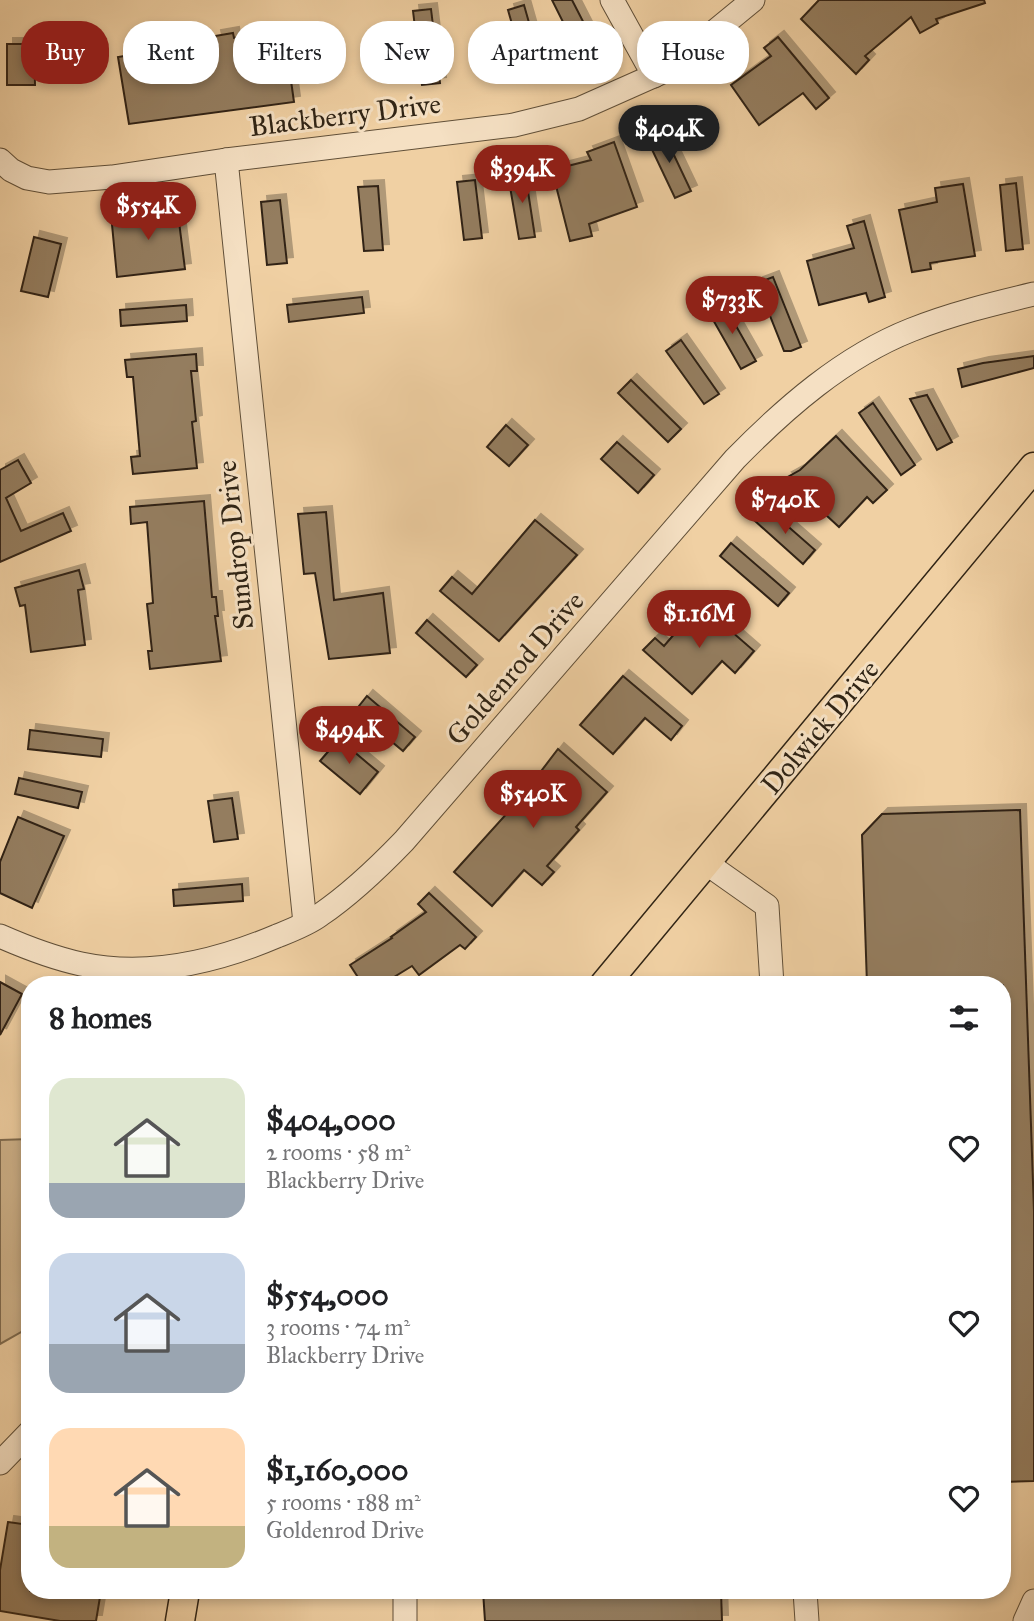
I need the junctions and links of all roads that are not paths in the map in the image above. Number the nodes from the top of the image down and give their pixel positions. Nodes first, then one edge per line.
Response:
1 (612, 0) edge
2 (753, 0) edge
3 (728, 21) edge
4 (637, 45) edge
5 (637, 83) edge
6 (0, 160) edge
7 (226, 160) junction
8 (1034, 294) edge
9 (1034, 467) edge
10 (706, 863) junction
11 (305, 923) junction
12 (0, 936) edge
13 (612, 976) edge
14 (771, 976) edge
15 (21, 1442) edge
16 (0, 1464) edge
17 (184, 1599) edge
18 (405, 1599) edge
19 (806, 1599) edge
20 (1034, 1601) edge
21 (180, 1621) edge
22 (405, 1621) edge
23 (807, 1621) edge
24 (1025, 1621) edge

1 - 4 street
2 - 3 street, Blackberry Drive
5 - 7 street, Blackberry Drive
6 - 7 street, Blackberry Drive
7 - 11 street, Sundrop Drive
8 - 11 street, Goldenrod Drive
9 - 10 main road, Dolwick Drive
10 - 13 main road, Dolwick Drive
10 - 14 street
11 - 12 street, Goldenrod Drive
15 - 16 street
17 - 21 main road
18 - 22 street
19 - 23 street
20 - 24 street

